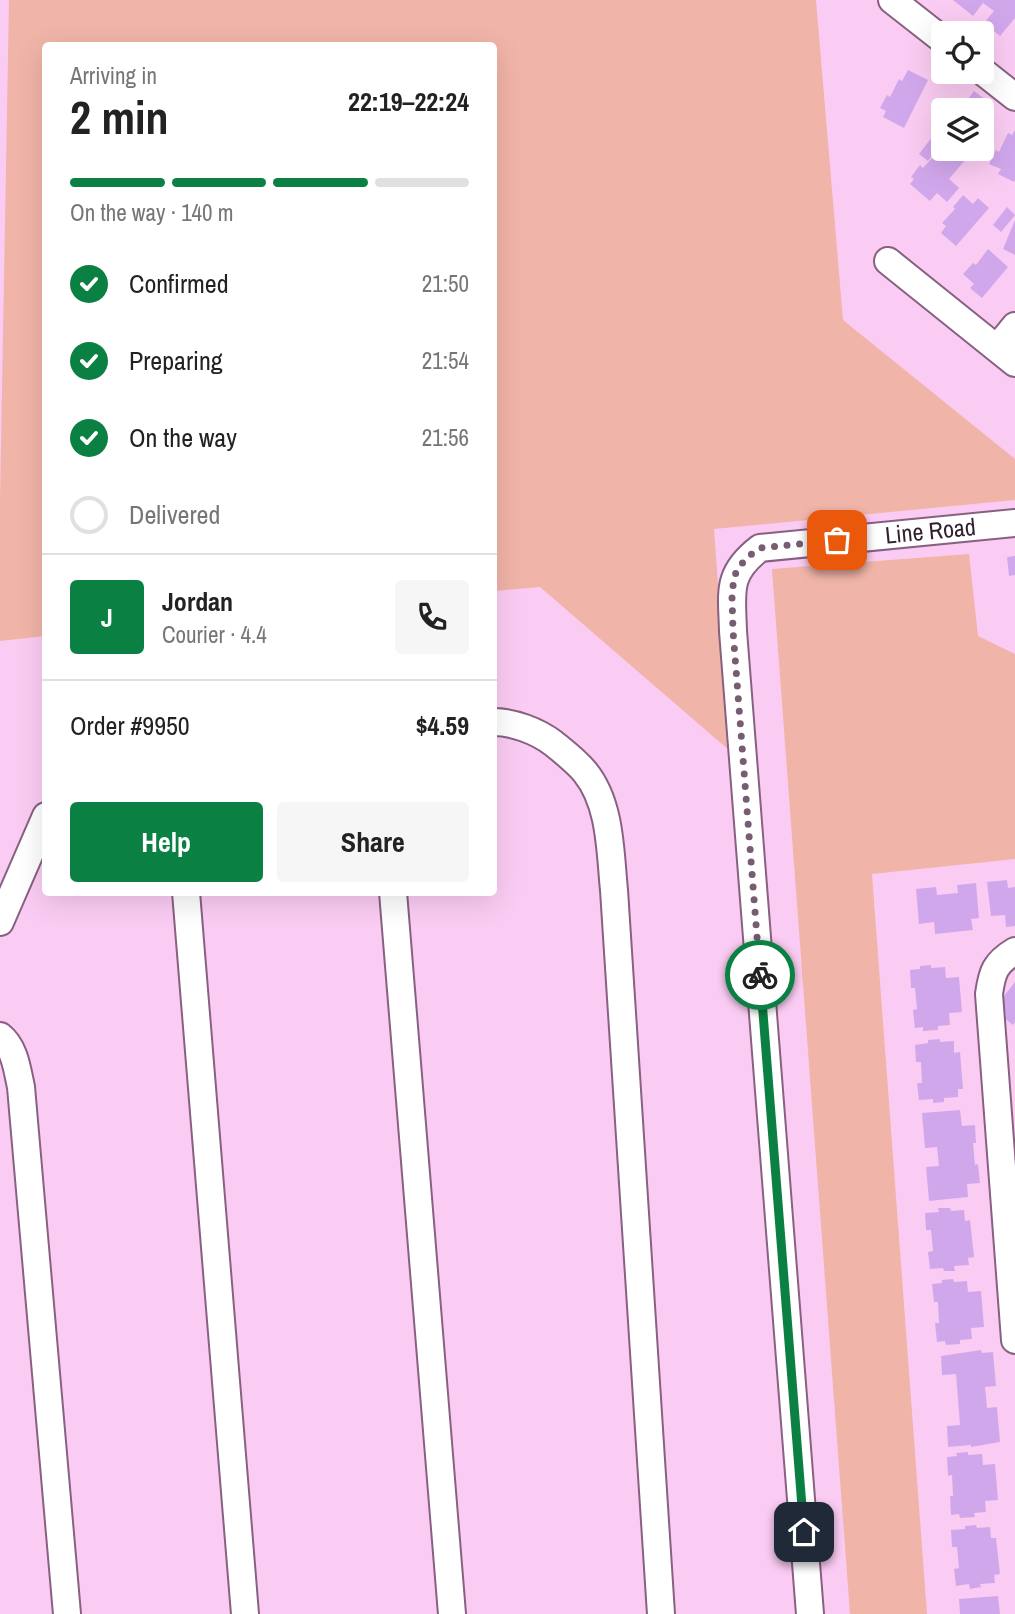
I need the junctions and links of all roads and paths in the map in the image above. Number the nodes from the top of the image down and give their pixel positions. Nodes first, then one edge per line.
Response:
1 (892, 0) edge
2 (931, 31) edge
3 (994, 80) edge
4 (1015, 97) edge
5 (888, 261) dead end
6 (1015, 326) edge
7 (1006, 356) edge
8 (1015, 523) edge
9 (497, 722) edge
10 (42, 825) edge
11 (186, 896) edge
12 (393, 896) edge
13 (0, 922) edge
14 (1015, 951) edge
15 (0, 1036) edge
16 (1015, 1340) edge
17 (67, 1614) edge
18 (245, 1614) edge
19 (452, 1614) edge
20 (662, 1614) edge
21 (810, 1614) edge

1 - 2 street
3 - 4 street
5 - 7 street
6 - 7 street
8 - 21 street, Line Road
9 - 20 street
10 - 13 street
11 - 18 street
12 - 19 street
14 - 16 street
15 - 17 street

